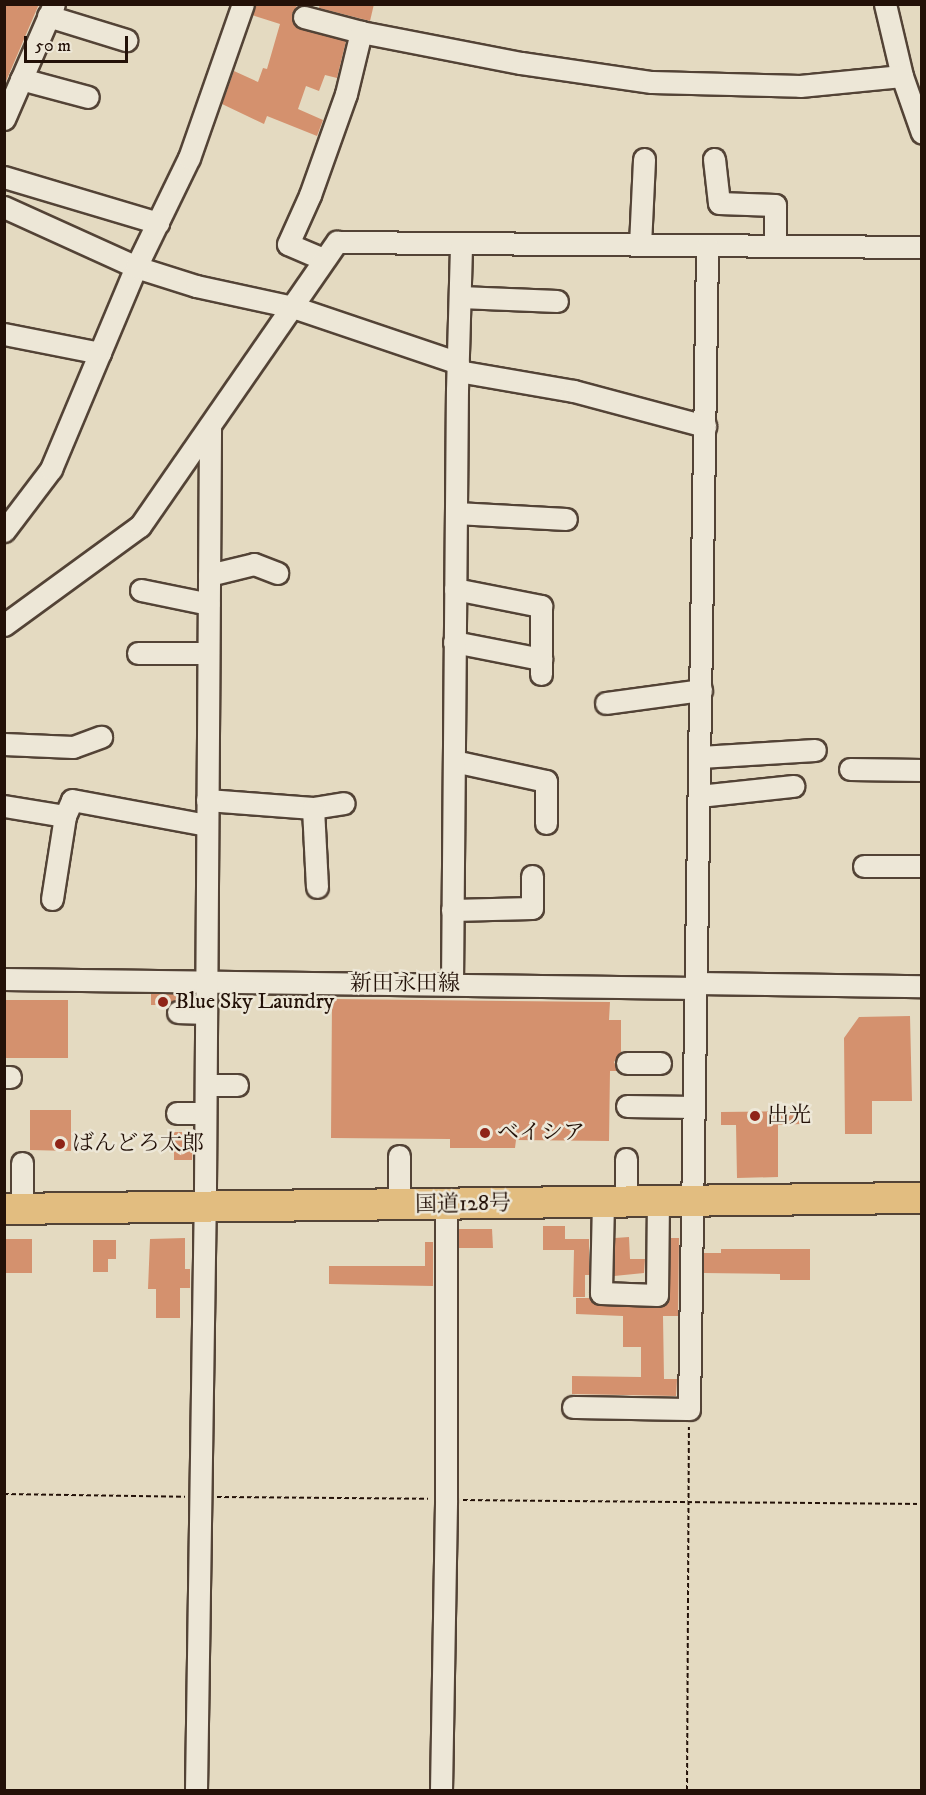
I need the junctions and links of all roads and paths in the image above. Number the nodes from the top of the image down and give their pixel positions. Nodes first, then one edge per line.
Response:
1 (243, 4) edge
2 (885, 4) edge
3 (51, 10) edge
4 (304, 17) dead end
5 (361, 33) junction
6 (126, 40) dead end
7 (902, 76) junction
8 (21, 79) junction
9 (88, 97) dead end
10 (4, 119) edge
11 (921, 133) edge
12 (644, 159) dead end
13 (714, 159) dead end
14 (4, 177) edge
15 (4, 207) edge
16 (158, 223) junction
17 (461, 243) junction
18 (639, 245) junction
19 (707, 246) junction
20 (775, 246) junction
21 (921, 247) edge
22 (323, 259) junction
23 (136, 267) junction
24 (460, 297) junction
25 (557, 301) dead end
26 (293, 307) junction
27 (4, 334) edge
28 (100, 353) junction
29 (458, 367) junction
30 (705, 426) junction
31 (210, 428) junction
32 (456, 513) junction
33 (566, 519) dead end
34 (4, 531) edge
35 (277, 573) dead end
36 (209, 576) junction
37 (455, 589) junction
38 (141, 590) dead end
39 (209, 604) junction
40 (4, 625) edge
41 (454, 642) junction
42 (138, 653) dead end
43 (208, 653) junction
44 (701, 690) junction
45 (606, 703) dead end
46 (101, 737) dead end
47 (4, 744) edge
48 (815, 750) dead end
49 (700, 757) junction
50 (454, 761) junction
51 (850, 769) dead end
52 (921, 770) edge
53 (793, 786) dead end
54 (699, 795) junction
55 (207, 800) junction
56 (344, 803) dead end
57 (4, 806) edge
58 (313, 808) junction
59 (65, 816) junction
60 (546, 823) dead end
61 (207, 825) junction
62 (864, 866) dead end
63 (921, 866) edge
64 (532, 876) dead end
65 (317, 887) dead end
66 (52, 899) dead end
67 (452, 910) junction
68 (4, 979) edge
69 (206, 982) junction
70 (452, 984) junction
71 (697, 986) junction
72 (921, 986) edge
73 (178, 1012) dead end
74 (206, 1013) junction
75 (627, 1063) dead end
76 (660, 1063) dead end
77 (206, 1085) junction
78 (237, 1085) dead end
79 (627, 1106) dead end
80 (694, 1107) junction
81 (177, 1113) dead end
82 (205, 1113) junction
83 (399, 1156) dead end
84 (627, 1159) dead end
85 (22, 1163) dead end
86 (921, 1198) edge
87 (614, 1202) junction
88 (658, 1202) junction
89 (692, 1202) junction
90 (399, 1204) junction
91 (446, 1204) junction
92 (205, 1206) junction
93 (14, 1209) edge
94 (573, 1407) dead end
95 (689, 1409) junction
96 (196, 1791) edge
97 (441, 1791) edge
98 (687, 1791) edge

1 - 16 street
2 - 7 street
3 - 6 street
3 - 8 street
4 - 5 street
5 - 7 street
5 - 22 street
7 - 11 street
8 - 9 street
8 - 10 street
12 - 18 street
13 - 20 street
14 - 16 street
15 - 23 street
16 - 23 street
17 - 18 street
17 - 22 street
17 - 24 street
18 - 19 street
19 - 20 street
19 - 30 street
20 - 21 street
22 - 26 street
23 - 26 street
23 - 28 street
24 - 25 street
24 - 29 street
26 - 29 street
26 - 31 street
27 - 28 street
28 - 34 street
29 - 30 street
29 - 32 street
30 - 44 street
31 - 36 street
31 - 40 street
32 - 33 street
32 - 37 street
35 - 36 street
36 - 39 street
37 - 41 street
37 - 41 street
38 - 39 street
39 - 43 street
41 - 50 street
42 - 43 street
43 - 55 street
44 - 45 street
44 - 49 street
46 - 47 street
48 - 49 street
49 - 54 street
50 - 60 street
50 - 67 street
51 - 52 street
53 - 54 street
54 - 71 street
55 - 58 street
55 - 61 street
56 - 58 street
57 - 59 street
58 - 65 street
59 - 61 street
59 - 66 street
61 - 69 street
62 - 63 street
64 - 67 street
67 - 70 street
68 - 69 street, 新田永田線
69 - 70 street, 新田永田線
69 - 74 street
70 - 71 street, 新田永田線
71 - 72 street, 新田永田線
71 - 80 street
73 - 74 street
74 - 77 street
75 - 76 street
77 - 78 street
77 - 82 street
79 - 80 street
80 - 89 street
81 - 82 street
82 - 92 street
83 - 90 street
84 - 87 street
85 - 93 street
86 - 89 highway, 国道128号
87 - 88 highway, 国道128号
87 - 88 street
87 - 91 highway, 国道128号
88 - 89 highway, 国道128号
89 - 95 street
90 - 91 highway, 国道128号
90 - 92 highway, 国道128号
91 - 97 street
92 - 93 highway, 国道128号
92 - 96 street
94 - 95 street
95 - 98 path

